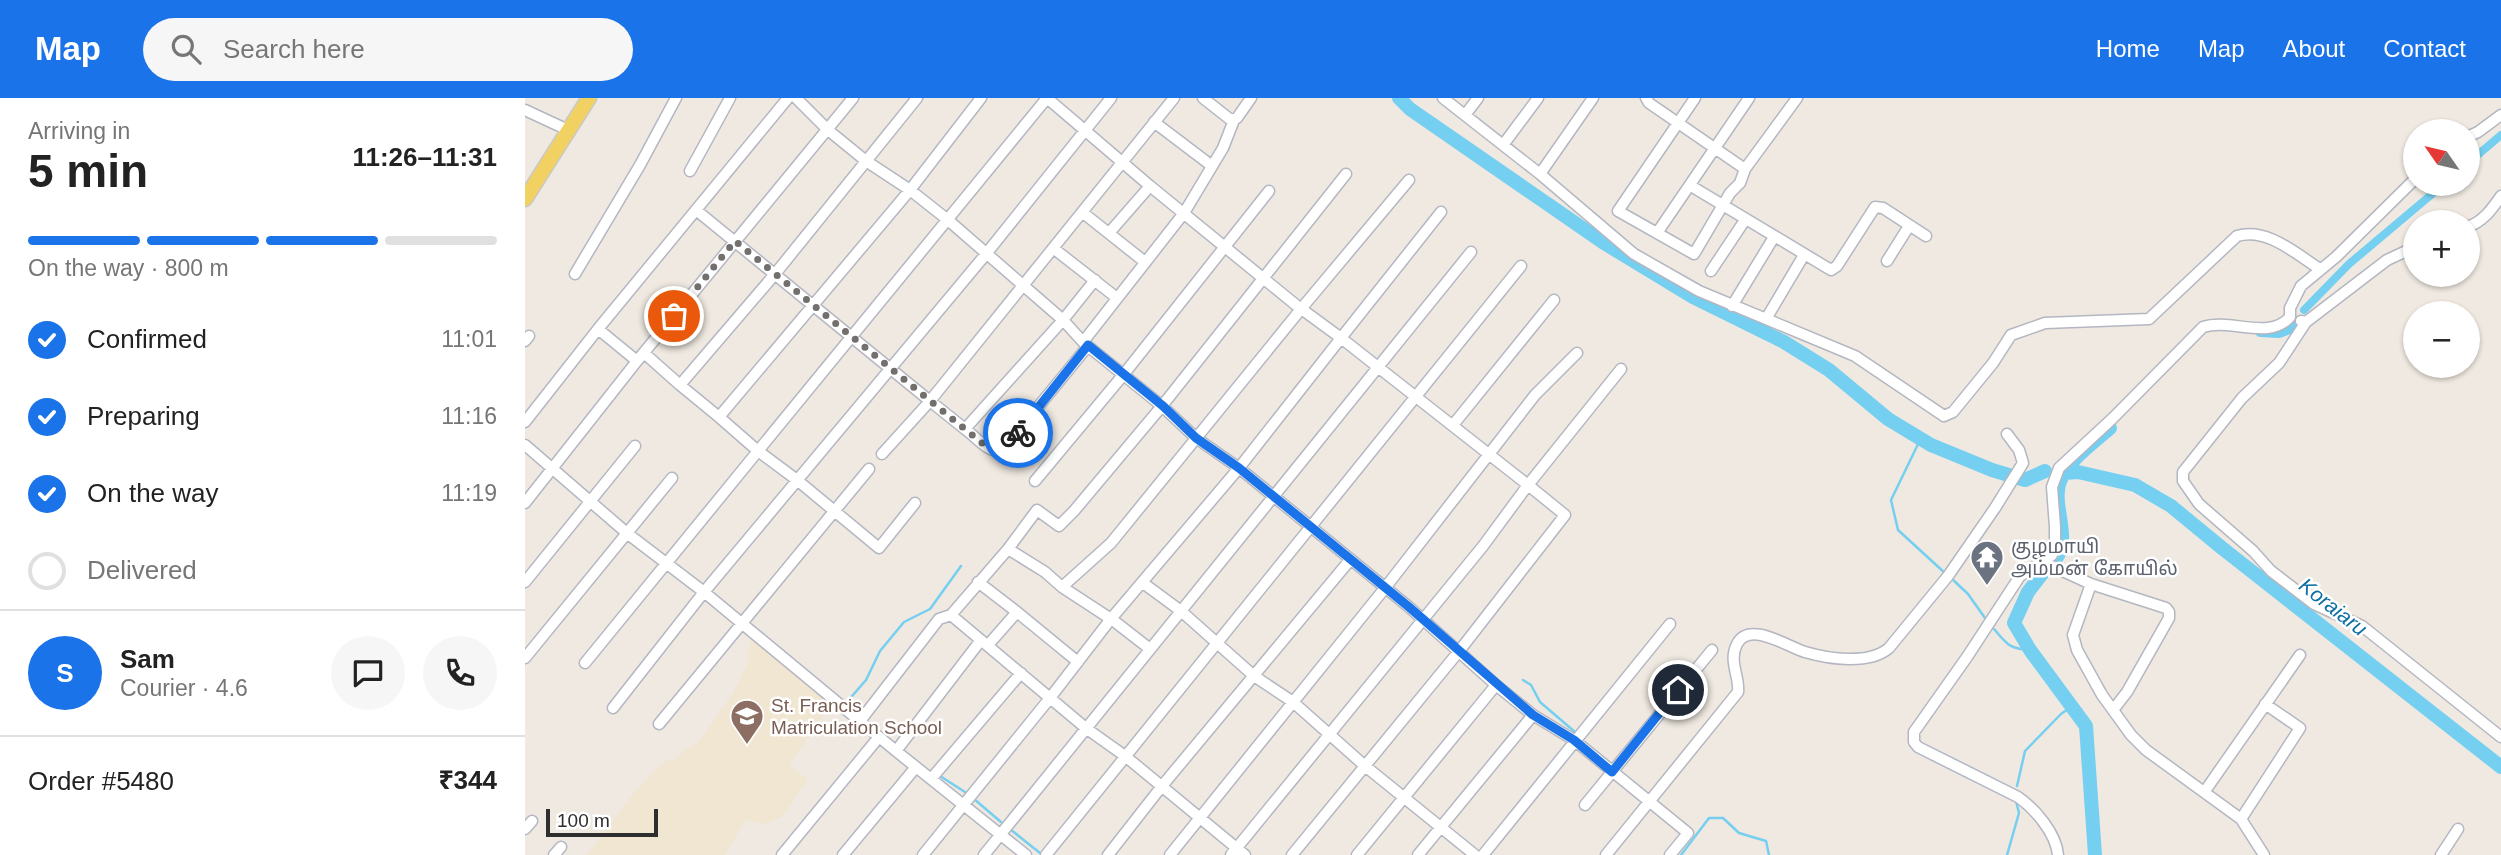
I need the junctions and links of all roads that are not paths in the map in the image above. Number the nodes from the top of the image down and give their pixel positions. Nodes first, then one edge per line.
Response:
1 (589, 98) edge
2 (676, 98) edge
3 (730, 98) edge
4 (788, 98) edge
5 (796, 98) edge
6 (853, 98) edge
7 (918, 98) edge
8 (981, 98) edge
9 (1111, 98) edge
10 (1174, 98) edge
11 (1203, 98) edge
12 (1251, 98) edge
13 (1443, 98) edge
14 (1478, 98) edge
15 (1538, 98) edge
16 (1593, 98) edge
17 (1646, 98) edge
18 (1695, 98) edge
19 (1749, 98) edge
20 (1797, 98) edge
21 (525, 110) edge
22 (1465, 115) junction
23 (2501, 115) edge
24 (1234, 120) junction
25 (1154, 122) junction
26 (1678, 122) junction
27 (568, 130) junction
28 (828, 130) junction
29 (1085, 130) junction
30 (2480, 131) edge
31 (1503, 145) junction
32 (1716, 147) junction
33 (866, 161) junction
34 (1122, 162) junction
35 (1212, 166) junction
36 (1745, 169) junction
37 (689, 171) dead end
38 (1346, 174) dead end
39 (1540, 174) junction
40 (1409, 180) dead end
41 (529, 183) edge
42 (1150, 186) junction
43 (1691, 186) junction
44 (910, 190) junction
45 (1269, 191) dead end
46 (2403, 191) edge
47 (2501, 196) edge
48 (525, 199) edge
49 (1723, 206) junction
50 (696, 210) junction
51 (1082, 212) junction
52 (1441, 212) dead end
53 (1184, 213) junction
54 (948, 220) junction
55 (1745, 220) junction
56 (2480, 221) edge
57 (1909, 226) junction
58 (1109, 233) junction
59 (1657, 233) junction
60 (1774, 236) junction
61 (1926, 236) dead end
62 (735, 241) junction
63 (1225, 246) junction
64 (1053, 248) junction
65 (1471, 252) dead end
66 (2403, 253) edge
67 (986, 254) junction
68 (1804, 255) junction
69 (1887, 261) dead end
70 (1146, 262) junction
71 (1521, 266) dead end
72 (2320, 269) junction
73 (1711, 271) dead end
74 (575, 274) dead end
75 (775, 274) junction
76 (1263, 278) junction
77 (1095, 280) junction
78 (1024, 286) junction
79 (1117, 298) junction
80 (1554, 300) dead end
81 (814, 306) junction
82 (1732, 306) junction
83 (1301, 309) junction
84 (2291, 313) junction
85 (1766, 319) junction
86 (1063, 320) junction
87 (2306, 322) junction
88 (598, 329) junction
89 (851, 338) junction
90 (1341, 338) junction
91 (1086, 344) junction
92 (1577, 353) dead end
93 (641, 357) junction
94 (1378, 365) junction
95 (890, 369) junction
96 (1621, 369) dead end
97 (1124, 374) junction
98 (680, 385) junction
99 (1414, 396) junction
100 (930, 401) junction
101 (1163, 406) junction
102 (719, 417) junction
103 (525, 422) edge
104 (1453, 425) junction
105 (965, 429) junction
106 (2007, 434) dead end
107 (1196, 438) junction
108 (525, 445) edge
109 (635, 446) dead end
110 (758, 451) junction
111 (882, 454) dead end
112 (1490, 455) junction
113 (1239, 468) junction
114 (552, 469) junction
115 (869, 469) dead end
116 (671, 478) dead end
117 (797, 480) junction
118 (1035, 481) dead end
119 (1528, 485) junction
120 (1275, 497) junction
121 (590, 501) junction
122 (525, 503) edge
123 (915, 503) dead end
124 (834, 510) junction
125 (1311, 527) junction
126 (628, 534) junction
127 (1008, 549) junction
128 (1350, 560) junction
129 (2043, 562) junction
130 (667, 564) junction
131 (525, 582) edge
132 (978, 582) junction
133 (1143, 583) junction
134 (2091, 584) junction
135 (1062, 587) junction
136 (1385, 588) junction
137 (704, 592) junction
138 (1181, 611) junction
139 (1017, 612) junction
140 (951, 615) junction
141 (1110, 620) junction
142 (1423, 620) junction
143 (741, 624) junction
144 (1670, 624) dead end
145 (984, 642) junction
146 (1218, 643) junction
147 (1150, 649) junction
148 (1459, 650) junction
149 (1712, 650) dead end
150 (2300, 654) dead end
151 (525, 658) edge
152 (1078, 662) junction
153 (585, 663) dead end
154 (1021, 673) junction
155 (1254, 676) junction
156 (1496, 685) junction
157 (1050, 698) junction
158 (1293, 702) junction
159 (2265, 704) junction
160 (613, 708) dead end
161 (2113, 710) junction
162 (1533, 715) junction
163 (860, 721) junction
164 (659, 724) dead end
165 (1087, 729) junction
166 (1329, 734) junction
167 (879, 737) junction
168 (2501, 737) edge
169 (1574, 740) junction
170 (896, 751) junction
171 (1125, 756) junction
172 (1365, 766) junction
173 (916, 767) junction
174 (1612, 772) junction
175 (931, 779) junction
176 (1162, 786) junction
177 (2204, 791) junction
178 (1404, 799) junction
179 (1651, 802) junction
180 (964, 805) junction
181 (1585, 805) dead end
182 (1200, 817) junction
183 (2241, 819) junction
184 (1440, 828) junction
185 (2458, 829) dead end
186 (1001, 834) junction
187 (1238, 853) edge
188 (782, 855) edge
189 (843, 855) edge
190 (923, 855) edge
191 (984, 855) edge
192 (1026, 855) edge
193 (1046, 855) edge
194 (1108, 855) edge
195 (1170, 855) edge
196 (1292, 855) edge
197 (1357, 855) edge
198 (1418, 855) edge
199 (1475, 855) edge
200 (1483, 855) edge
201 (1607, 855) edge
202 (1670, 855) edge
203 (2058, 855) edge
204 (2263, 855) edge
205 (2441, 855) edge

1 - 27 main road
2 - 74 street
3 - 37 street
4 - 50 street
5 - 28 street
6 - 28 street
7 - 33 street
8 - 44 street
9 - 29 street
10 - 25 street
11 - 24 street
12 - 24 street
13 - 22 street
14 - 22 street
15 - 31 street
16 - 39 street
17 - 26 street
18 - 26 street
19 - 32 street
20 - 36 street
21 - 27 street
22 - 31 street
23 - 30 street
24 - 35 street
25 - 34 street
25 - 35 street
26 - 32 street
26 - 59 street
27 - 41 main road
28 - 33 street
28 - 62 street
29 - 34 street
29 - 54 street
29 - 67 street
31 - 39 street
32 - 36 street
32 - 43 street
33 - 44 street
33 - 75 street
34 - 42 street
34 - 51 street
35 - 53 street
36 - 49 street
38 - 76 street
39 - 82 street
40 - 83 street
41 - 48 main road
42 - 53 street
42 - 58 street
43 - 49 street
43 - 59 street
44 - 54 street
44 - 81 street
45 - 63 street
46 - 72 street
47 - 56 street
49 - 55 street
49 - 59 street
50 - 62 street
50 - 88 street
51 - 58 street
51 - 64 street
52 - 90 street
53 - 63 street
53 - 70 street
54 - 67 street
54 - 89 street
55 - 60 street
55 - 73 street
57 - 61 street
57 - 68 street
57 - 69 street
58 - 70 street
60 - 68 street
60 - 82 street
62 - 75 street
62 - 93 street
63 - 76 street
63 - 97 street
64 - 77 street
64 - 78 street
65 - 94 street
66 - 87 street
67 - 78 street
67 - 95 street
68 - 85 street
70 - 79 street
71 - 99 street
72 - 84 street
72 - 85 street
75 - 81 street
75 - 98 street
76 - 83 street
76 - 101 street
77 - 79 street
77 - 86 street
78 - 86 street
78 - 100 street
79 - 91 street
80 - 104 street
81 - 89 street
81 - 102 street
82 - 85 street
83 - 90 street
83 - 107 street
84 - 87 street
84 - 129 street
86 - 91 street
86 - 105 street
87 - 168 street
88 - 93 street
88 - 103 street
89 - 95 street
89 - 110 street
90 - 94 street
90 - 113 street
91 - 97 street
91 - 105 street
92 - 112 street
93 - 98 street
93 - 114 street
94 - 99 street
94 - 120 street
95 - 100 street
95 - 117 street
96 - 119 street
97 - 101 street
97 - 118 street
98 - 102 street
99 - 104 street
99 - 125 street
100 - 105 street
100 - 111 street
101 - 107 street
101 - 127 street
102 - 110 street
104 - 112 street
106 - 179 street
107 - 113 street
107 - 135 street
108 - 114 street
109 - 121 street
110 - 117 street
110 - 130 street
112 - 119 street
112 - 136 street
113 - 120 street
113 - 133 street
114 - 121 street
114 - 122 street
115 - 124 street
116 - 126 street
117 - 124 street
117 - 137 street
119 - 142 street
119 - 148 street
120 - 125 street
120 - 138 street
121 - 126 street
121 - 131 street
123 - 124 street
124 - 143 street
125 - 128 street
125 - 146 street
126 - 130 street
126 - 151 street
127 - 132 street
127 - 135 street
128 - 136 street
128 - 155 street
129 - 134 street
129 - 203 street
130 - 137 street
130 - 153 street
132 - 139 street
132 - 140 street
133 - 138 street
133 - 141 street
134 - 161 street
134 - 161 street
135 - 141 street
136 - 142 street
136 - 158 street
137 - 143 street
137 - 160 street
138 - 146 street
138 - 147 street
139 - 145 street
139 - 152 street
140 - 145 street
140 - 163 street
141 - 147 street
141 - 152 street
142 - 148 street
142 - 166 street
143 - 163 street
143 - 164 street
144 - 169 street
145 - 154 street
145 - 170 street
146 - 155 street
146 - 171 street
147 - 165 street
148 - 156 street
148 - 172 street
149 - 174 street
150 - 159 street
152 - 157 street
154 - 157 street
154 - 175 street
155 - 158 street
155 - 176 street
156 - 162 street
156 - 178 street
157 - 165 street
157 - 180 street
158 - 166 street
158 - 182 street
159 - 177 street
159 - 183 street
161 - 177 street
162 - 169 street
162 - 184 street
163 - 167 street
165 - 171 street
165 - 186 street
166 - 172 street
166 - 187 street
167 - 170 street
167 - 188 street
169 - 174 street
169 - 200 street
170 - 173 street
171 - 176 street
171 - 193 street
172 - 178 street
172 - 196 street
173 - 175 street
173 - 189 street
174 - 179 street
174 - 181 street
175 - 180 street
176 - 182 street
176 - 194 street
177 - 183 street
178 - 184 street
178 - 197 street
179 - 201 street
179 - 202 street
180 - 186 street
180 - 190 street
182 - 187 street
182 - 195 street
183 - 204 street
184 - 198 street
184 - 199 street
185 - 205 street
186 - 191 street
186 - 192 street

